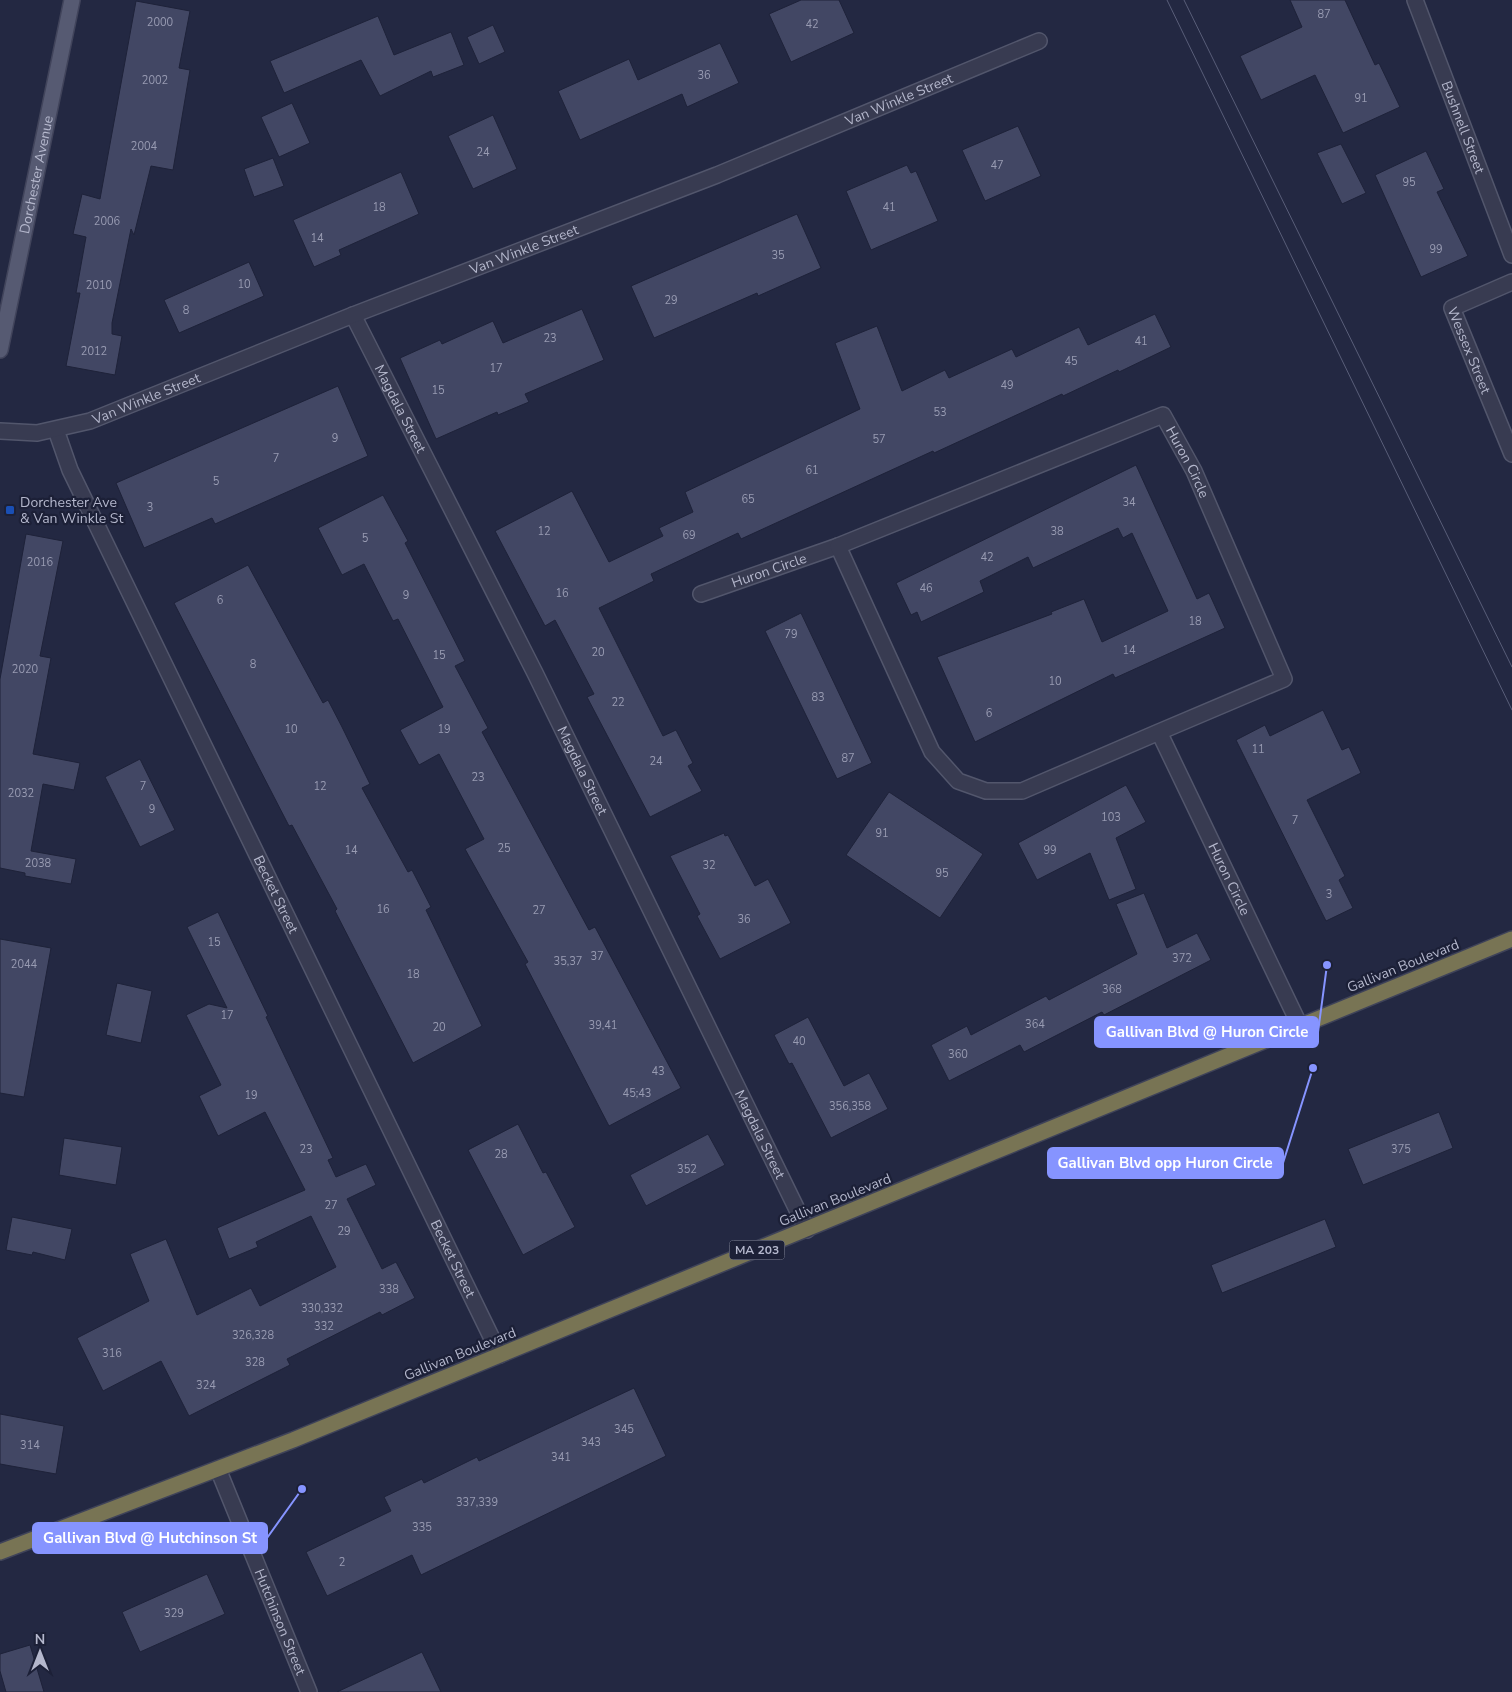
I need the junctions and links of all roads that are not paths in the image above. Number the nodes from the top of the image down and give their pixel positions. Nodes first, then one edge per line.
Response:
1 (72, 0) edge
2 (1415, 0) edge
3 (1039, 41) dead end
4 (1512, 255) edge
5 (1512, 282) edge
6 (353, 315) junction
7 (0, 347) edge
8 (56, 430) junction
9 (0, 431) edge
10 (1512, 454) edge
11 (838, 546) junction
12 (700, 594) dead end
13 (1159, 732) junction
14 (1512, 939) edge
15 (1300, 1026) junction
16 (807, 1230) junction
17 (500, 1356) junction
18 (218, 1469) junction
19 (0, 1552) edge
20 (308, 1692) edge

1 - 7 main road, Dorchester Avenue
2 - 4 street, Bushnell Street
3 - 6 street, Van Winkle Street
5 - 10 street, Wessex Street
6 - 8 street, Van Winkle Street
6 - 16 street, Magdala Street
8 - 9 street, Van Winkle Street
8 - 17 street, Becket Street
11 - 12 street, Huron Circle
11 - 13 street, Huron Circle
11 - 13 street, Huron Circle
13 - 15 street, Huron Circle
14 - 15 highway, Gallivan Boulevard / MA 203
15 - 16 highway, Gallivan Boulevard / MA 203
16 - 17 highway, Gallivan Boulevard / MA 203
17 - 18 highway, Gallivan Boulevard / MA 203
18 - 19 highway, Gallivan Boulevard / MA 203
18 - 20 street, Hutchinson Street

